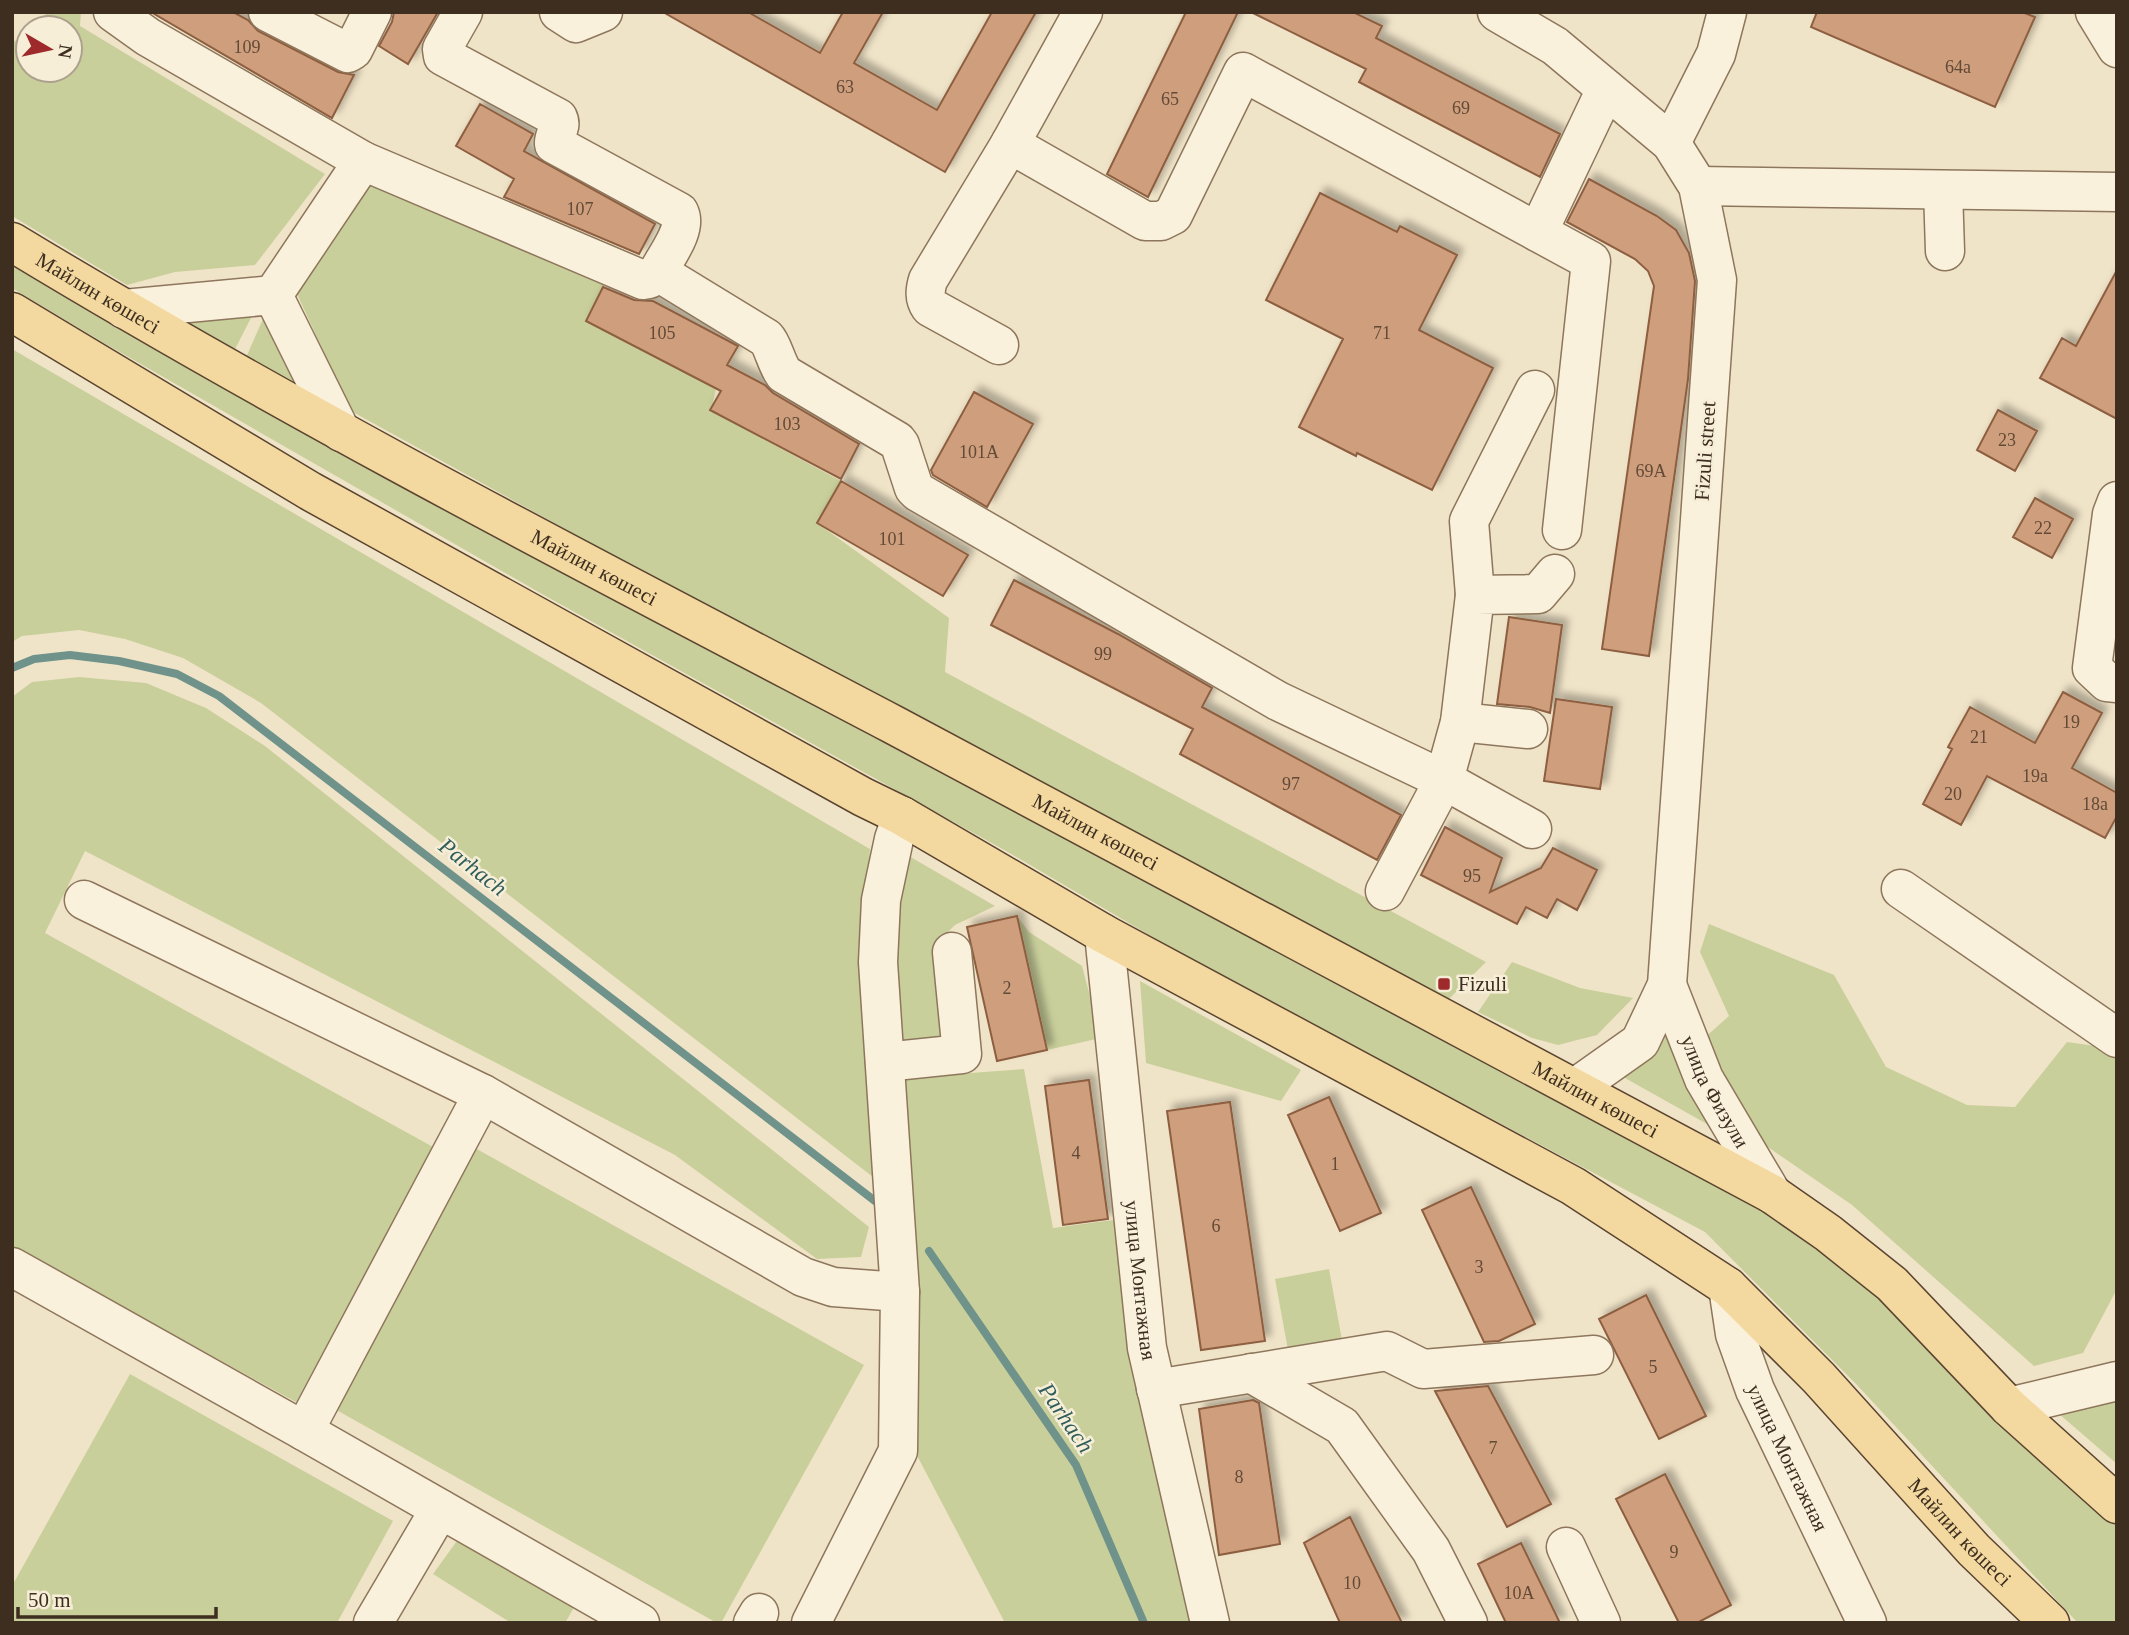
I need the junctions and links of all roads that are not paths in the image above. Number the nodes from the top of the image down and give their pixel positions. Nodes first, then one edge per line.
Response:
1 (113, 12) edge
2 (268, 12) edge
3 (372, 12) edge
4 (463, 12) edge
5 (559, 12) edge
6 (603, 12) edge
7 (1083, 12) edge
8 (1497, 12) edge
9 (1727, 12) edge
10 (2095, 12) edge
11 (2117, 48) edge
12 (1606, 89) junction
13 (1671, 143) junction
14 (1010, 144) junction
15 (363, 161) junction
16 (1698, 186) junction
17 (1943, 190) junction
18 (2117, 192) edge
19 (1538, 232) junction
20 (12, 242) edge
21 (1945, 251) dead end
22 (658, 272) junction
23 (272, 295) junction
24 (124, 309) junction
25 (12, 312) edge
26 (999, 345) dead end
27 (1535, 390) dead end
28 (341, 432) junction
29 (2117, 500) edge
30 (1562, 530) dead end
31 (1555, 574) dead end
32 (1475, 595) junction
33 (2117, 683) edge
34 (1460, 722) junction
35 (1528, 729) dead end
36 (1444, 780) junction
37 (902, 816) junction
38 (1532, 829) dead end
39 (1901, 889) dead end
40 (1385, 891) dead end
41 (84, 900) dead end
42 (1104, 934) junction
43 (952, 952) dead end
44 (1667, 985) junction
45 (2117, 1038) edge
46 (885, 1062) junction
47 (1575, 1088) junction
48 (483, 1094) junction
49 (1772, 1194) junction
50 (12, 1268) edge
51 (1728, 1287) junction
52 (900, 1292) junction
53 (1594, 1355) dead end
54 (1251, 1373) junction
55 (2117, 1381) edge
56 (1156, 1389) junction
57 (2009, 1407) junction
58 (304, 1431) junction
59 (2117, 1504) edge
60 (440, 1508) junction
61 (1566, 1547) dead end
62 (586, 1609) edge
63 (373, 1623) edge
64 (640, 1623) edge
65 (811, 1623) edge
66 (1210, 1623) edge
67 (1468, 1623) edge
68 (1601, 1623) edge
69 (1867, 1623) edge
70 (2050, 1623) edge

1 - 15 street
2 - 3 street
4 - 22 street
5 - 6 street
7 - 14 street
8 - 12 street, Fizuli street
9 - 13 street
10 - 11 street
12 - 13 street, Fizuli street
12 - 19 street
13 - 16 street, Fizuli street
14 - 19 street
14 - 26 street
15 - 22 street
15 - 23 street
16 - 17 street
16 - 44 street, Fizuli street
17 - 18 street
17 - 21 street
19 - 30 street
20 - 24 main road, Майлин көшесі
22 - 36 street
23 - 24 street
23 - 28 street
24 - 28 main road, Майлин көшесі
25 - 37 main road, Майлин көшесі
27 - 32 street
28 - 47 main road, Майлин көшесі
29 - 33 street
31 - 32 street
32 - 34 street
34 - 35 street
34 - 36 street
36 - 38 street
36 - 40 street
37 - 42 main road, Майлин көшесі
37 - 46 street
39 - 45 street
41 - 48 street
42 - 51 main road, Майлин көшесі
42 - 56 street, улица Монтажная
43 - 46 street
44 - 47 street
44 - 49 street, улица Физули
46 - 52 street
47 - 49 main road, Майлин көшесі
48 - 52 street
48 - 58 street
49 - 57 main road, Майлин көшесі
50 - 58 street
51 - 69 street, улица Монтажная
51 - 70 main road, Майлин көшесі
52 - 65 street
53 - 54 street
54 - 56 street
54 - 67 street
55 - 57 street
56 - 66 street, улица Монтажная
57 - 59 main road, Майлин көшесі
58 - 60 street
60 - 62 street
60 - 63 street
61 - 68 street
62 - 64 street

